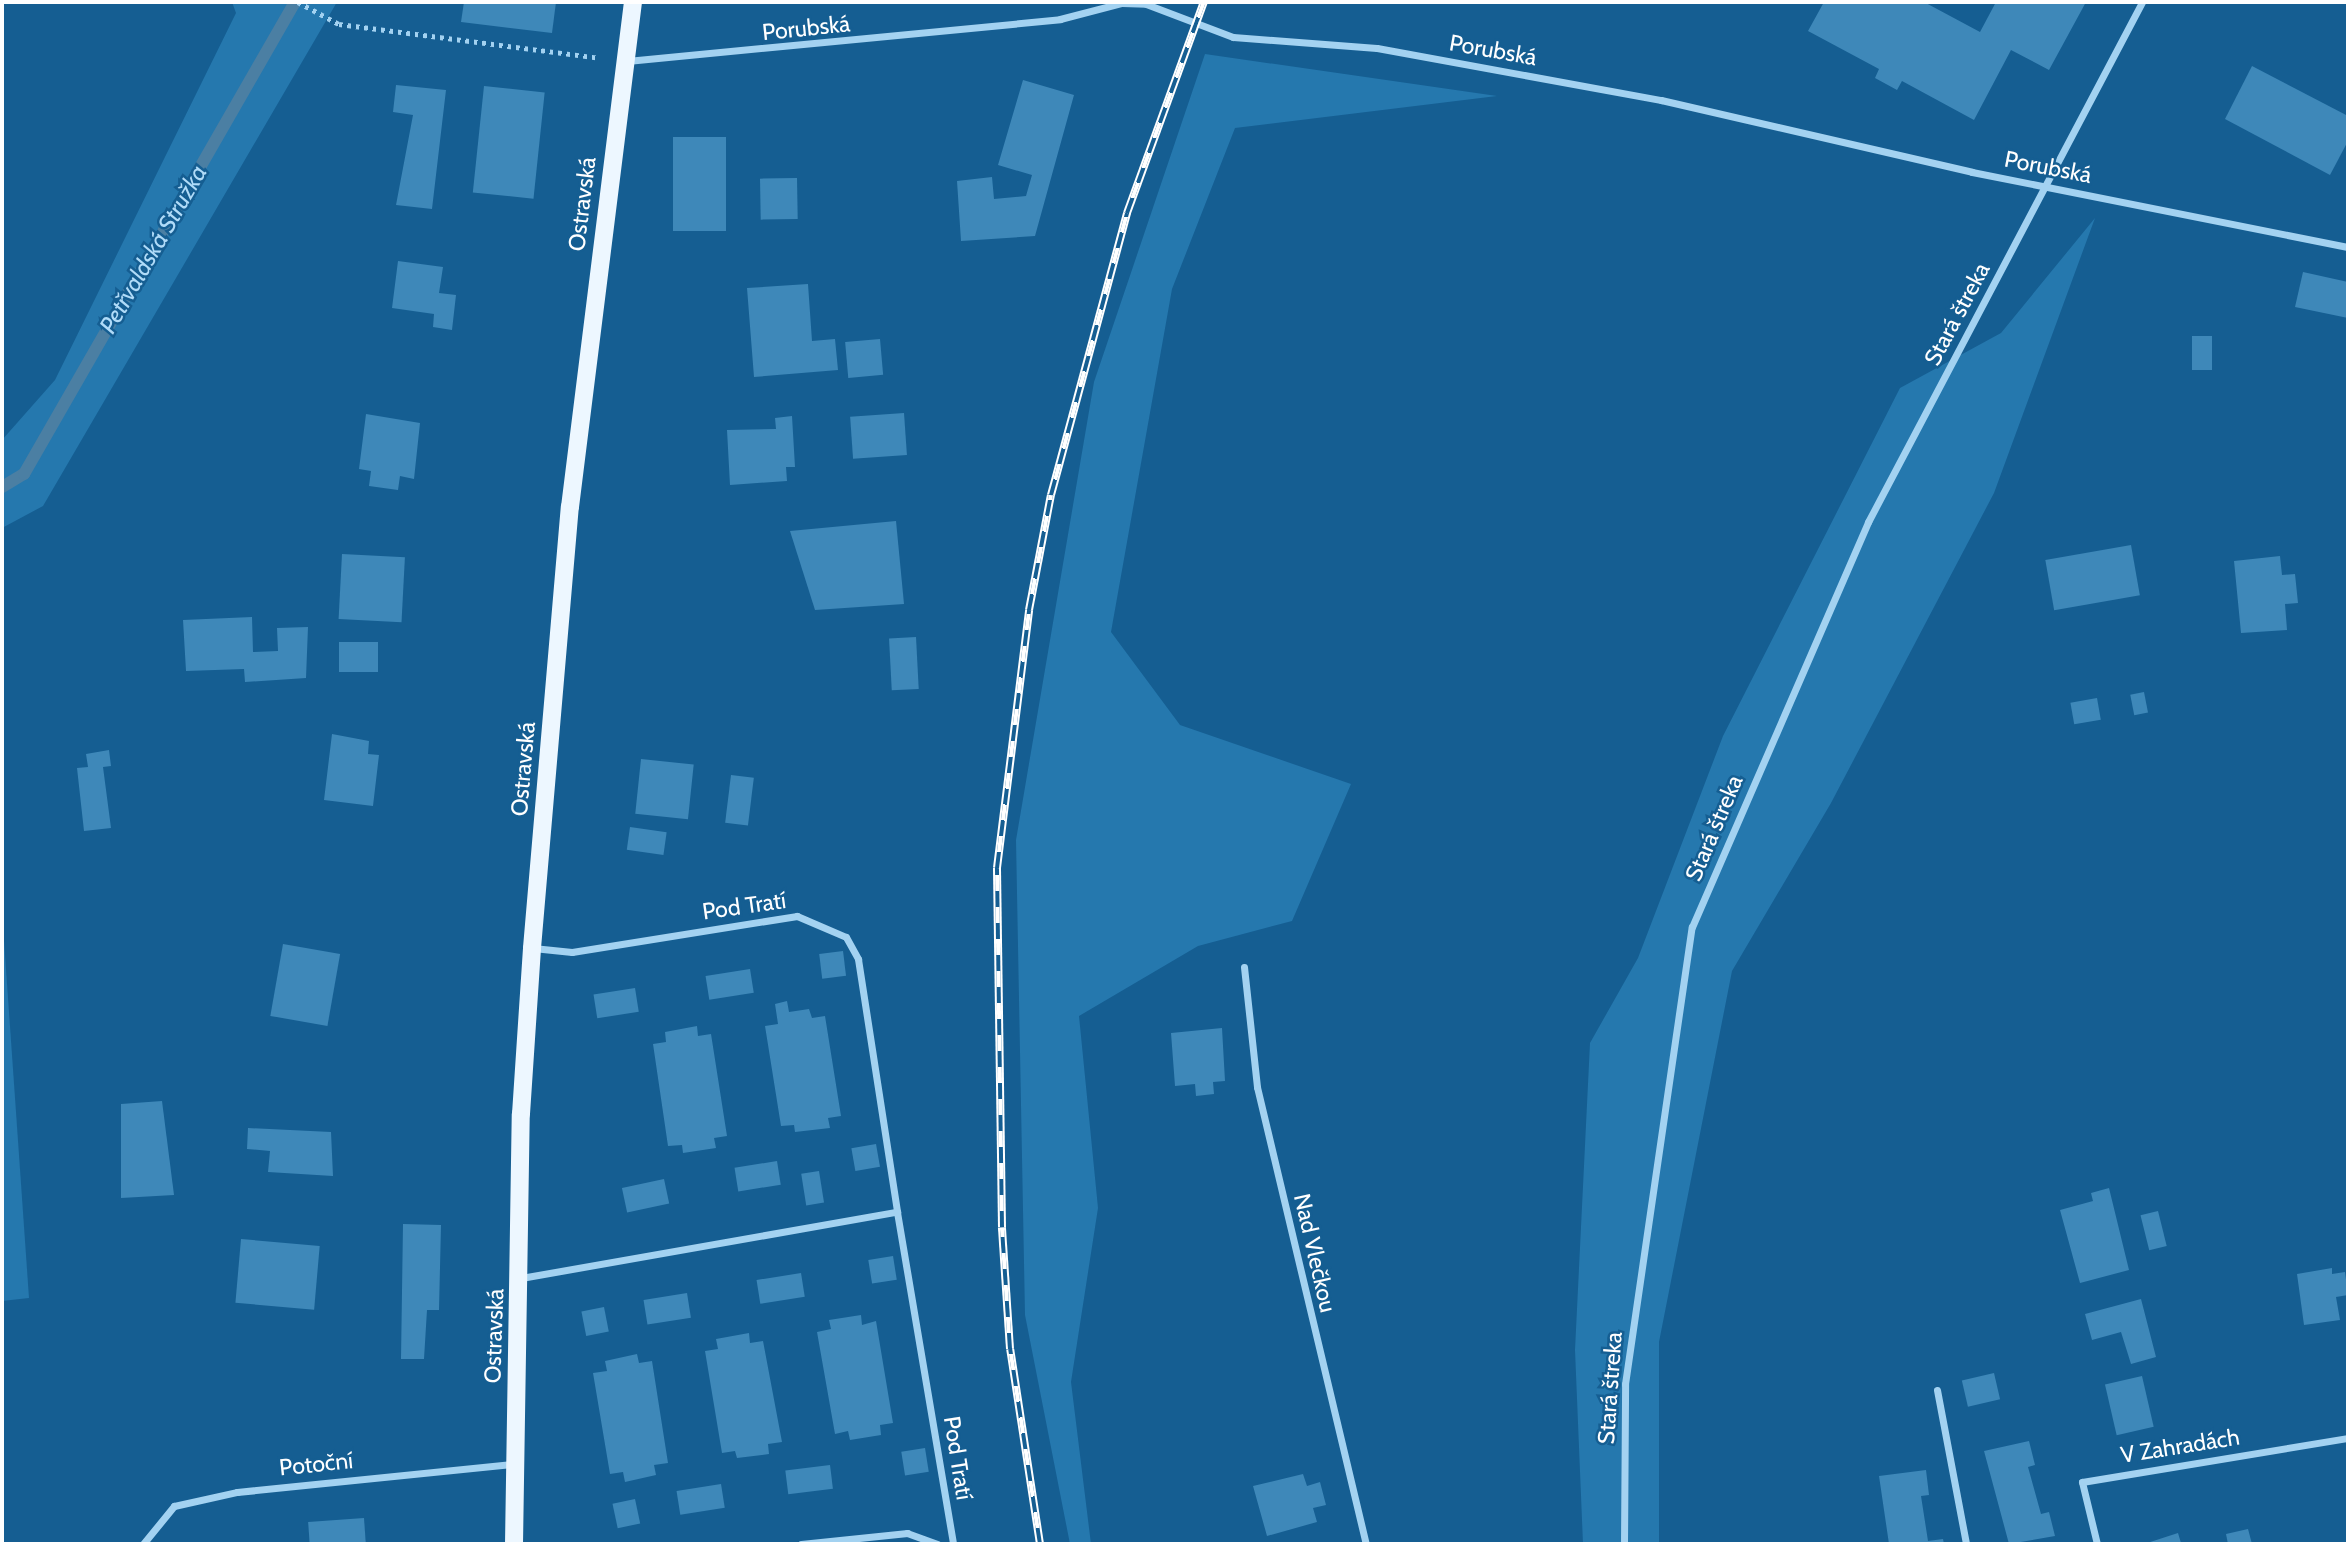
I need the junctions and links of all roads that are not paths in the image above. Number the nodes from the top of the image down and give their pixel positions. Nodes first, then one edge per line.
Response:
1 (633, 2) edge
2 (1122, 2) edge
3 (2142, 2) edge
4 (625, 61) junction
5 (2046, 187) junction
6 (2348, 247) edge
7 (532, 948) junction
8 (1244, 967) dead end
9 (897, 1212) junction
10 (521, 1278) junction
11 (1937, 1390) dead end
12 (2348, 1438) edge
13 (513, 1464) junction
14 (143, 1544) edge
15 (514, 1544) edge
16 (801, 1544) edge
17 (938, 1544) edge
18 (953, 1544) edge
19 (1366, 1544) edge
20 (1624, 1544) edge
21 (1966, 1544) edge
22 (2097, 1544) edge

1 - 4 main road, Ostravská
2 - 4 street, Porubská
2 - 5 street, Porubská
3 - 5 street, Stará štreka
4 - 7 main road, Ostravská
5 - 6 street, Porubská
5 - 20 street, Stará štreka
7 - 9 street, Pod Tratí
7 - 10 main road, Ostravská
8 - 19 street, Nad Vlečkou
9 - 10 street
9 - 18 street, Pod Tratí
10 - 13 main road, Ostravská
11 - 21 street
12 - 22 street, V Zahradách
13 - 14 street, Potoční
13 - 15 main road, Ostravská
16 - 17 street

